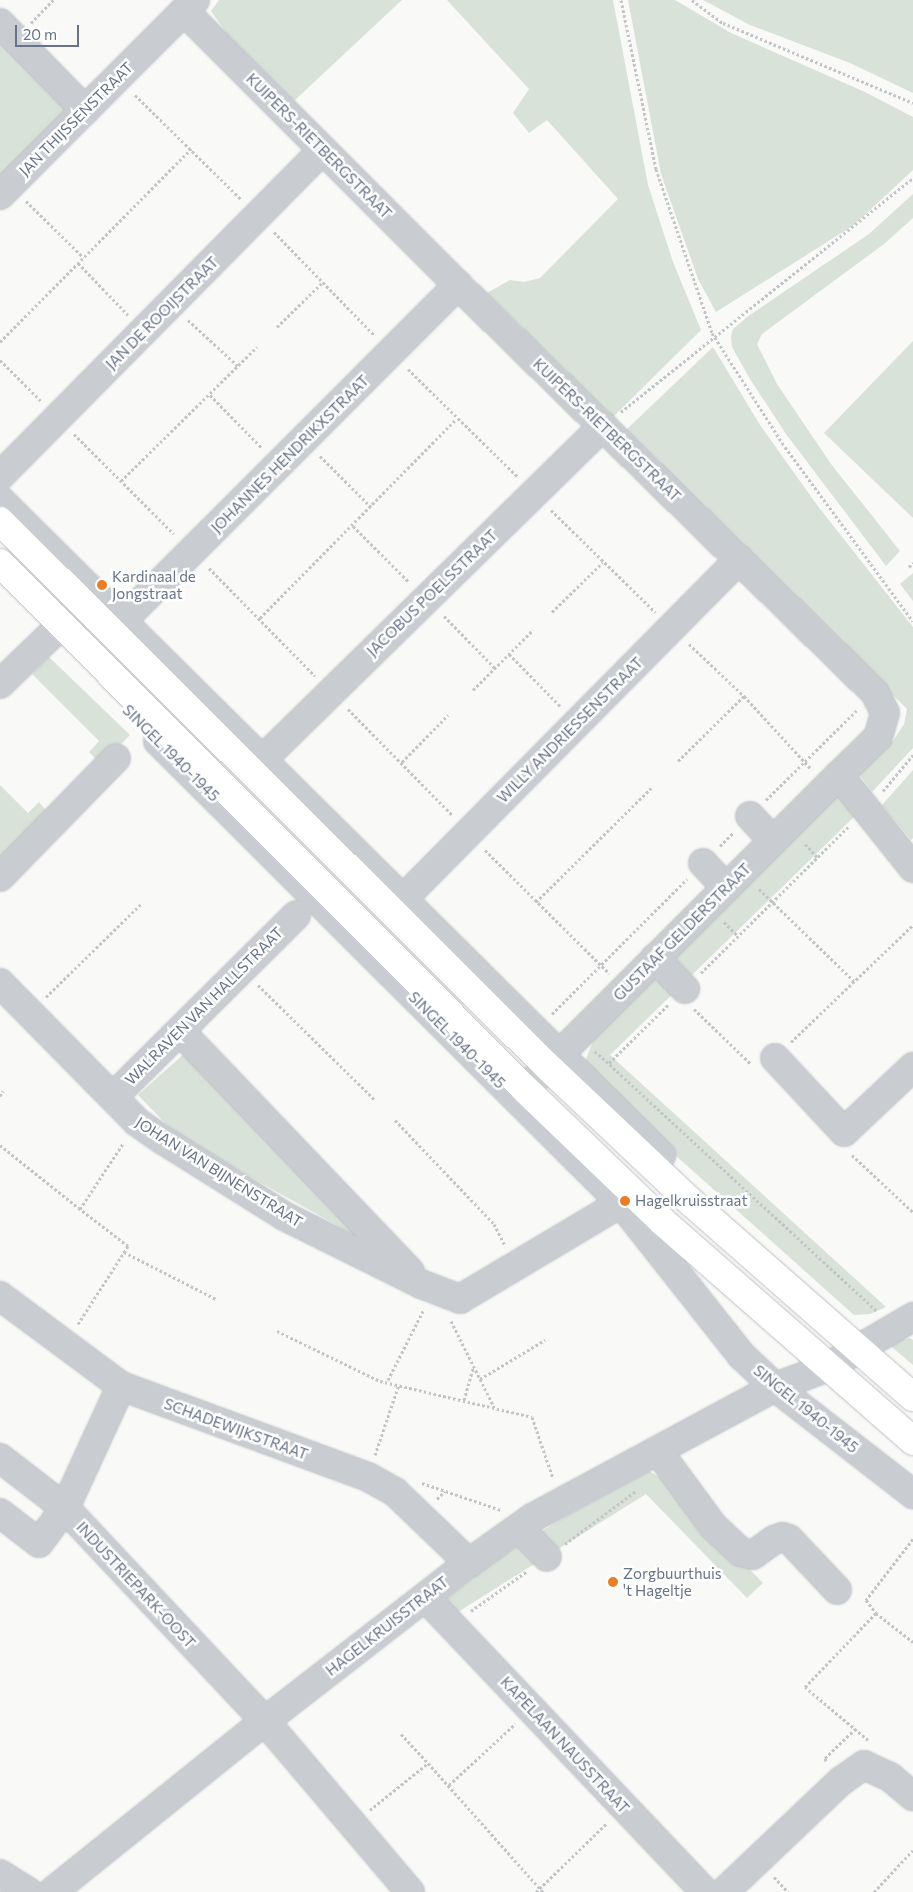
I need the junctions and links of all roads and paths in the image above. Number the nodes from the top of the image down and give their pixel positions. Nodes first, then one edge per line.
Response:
1 (53, 0) edge
2 (621, 0) edge
3 (692, 0) edge
4 (190, 5) edge
5 (8, 31) edge
6 (118, 78) junction
7 (913, 103) edge
8 (86, 110) junction
9 (191, 150) junction
10 (323, 150) junction
11 (913, 178) edge
12 (5, 190) edge
13 (258, 216) junction
14 (83, 257) junction
15 (78, 263) junction
16 (322, 283) junction
17 (458, 285) junction
18 (170, 305) junction
19 (277, 327) dead end
20 (144, 332) junction
21 (715, 338) junction
22 (0, 342) edge
23 (257, 347) dead end
24 (391, 352) junction
25 (0, 360) edge
26 (238, 366) junction
27 (210, 395) junction
28 (59, 418) junction
29 (456, 418) junction
30 (603, 426) junction
31 (304, 440) junction
32 (279, 465) junction
33 (0, 476) edge
34 (121, 482) junction
35 (534, 493) junction
36 (0, 500) edge
37 (371, 507) junction
38 (0, 521) edge
39 (192, 552) junction
40 (739, 560) junction
41 (603, 562) junction
42 (913, 562) edge
43 (0, 563) edge
44 (909, 567) dead end
45 (0, 582) edge
46 (83, 604) junction
47 (552, 612) dead end
48 (260, 618) junction
49 (121, 622) junction
50 (913, 622) edge
51 (671, 628) junction
52 (57, 629) junction
53 (533, 630) dead end
54 (509, 654) junction
55 (0, 684) edge
56 (473, 690) dead end
57 (331, 692) junction
58 (744, 696) junction
59 (448, 715) dead end
60 (576, 724) junction
61 (913, 755) edge
62 (116, 758) dead end
63 (261, 761) junction
64 (678, 761) dead end
65 (402, 762) junction
66 (834, 781) junction
67 (651, 788) dead end
68 (865, 811) junction
69 (750, 816) dead end
70 (468, 833) junction
71 (773, 841) junction
72 (703, 862) dead end
73 (913, 868) edge
74 (0, 877) edge
75 (734, 880) junction
76 (402, 901) junction
77 (536, 902) junction
78 (773, 902) junction
79 (142, 903) dead end
80 (296, 915) dead end
81 (913, 925) edge
82 (656, 958) junction
83 (242, 969) junction
84 (854, 981) junction
85 (0, 983) edge
86 (625, 988) junction
87 (682, 992) junction
88 (553, 1012) dead end
89 (30, 1013) junction
90 (180, 1031) junction
91 (578, 1035) junction
92 (775, 1058) junction
93 (552, 1061) junction
94 (608, 1063) junction
95 (913, 1067) edge
96 (525, 1088) junction
97 (3, 1091) dead end
98 (0, 1096) edge
99 (113, 1097) junction
100 (374, 1099) dead end
101 (395, 1120) dead end
102 (137, 1122) junction
103 (844, 1132) junction
104 (0, 1145) edge
105 (621, 1202) junction
106 (80, 1210) junction
107 (913, 1212) edge
108 (124, 1252) junction
109 (515, 1267) junction
110 (428, 1286) junction
111 (0, 1296) edge
112 (216, 1299) dead end
113 (904, 1322) edge
114 (277, 1331) dead end
115 (545, 1340) dead end
116 (862, 1345) junction
117 (64, 1346) junction
118 (474, 1367) junction
119 (826, 1368) junction
120 (480, 1379) junction
121 (913, 1379) edge
122 (388, 1380) junction
123 (399, 1384) junction
124 (121, 1386) junction
125 (775, 1387) junction
126 (913, 1397) edge
127 (464, 1400) junction
128 (494, 1407) junction
129 (913, 1441) edge
130 (658, 1451) junction
131 (0, 1458) edge
132 (368, 1477) junction
133 (417, 1482) dead end
134 (640, 1489) dead end
135 (913, 1494) edge
136 (562, 1503) junction
137 (65, 1508) junction
138 (0, 1513) edge
139 (519, 1528) junction
140 (913, 1539) edge
141 (547, 1557) junction
142 (468, 1563) junction
143 (837, 1590) dead end
144 (425, 1597) junction
145 (876, 1613) junction
146 (452, 1624) junction
147 (913, 1642) edge
148 (531, 1709) junction
149 (265, 1721) junction
150 (400, 1734) dead end
151 (428, 1763) junction
152 (864, 1765) junction
153 (449, 1785) junction
154 (913, 1796) edge
155 (623, 1806) junction
156 (352, 1824) junction
157 (913, 1850) edge
158 (0, 1874) edge
159 (540, 1888) junction
160 (29, 1892) edge
161 (52, 1892) edge
162 (410, 1892) edge
163 (536, 1892) edge
164 (543, 1892) edge
165 (705, 1892) edge
166 (724, 1892) edge
167 (874, 1892) edge

1 - 5 path
2 - 21 path
3 - 7 path
4 - 6 street, JAN THIJSSENSTRAAT
4 - 10 street, KUIPERS-RIETBERGSTRAAT
5 - 8 street
6 - 8 street, JAN THIJSSENSTRAAT
6 - 9 path
8 - 12 street, JAN THIJSSENSTRAAT
9 - 13 path
9 - 14 path
10 - 13 street, JAN DE ROOIJSTRAAT
10 - 17 street, KUIPERS-RIETBERGSTRAAT
11 - 21 path
12 - 14 path
13 - 16 path
13 - 18 street, JAN DE ROOIJSTRAAT
14 - 15 path
15 - 20 path
15 - 22 path
16 - 19 path
16 - 24 path
17 - 24 street, JOHANNES HENDRIKXSTRAAT
17 - 30 street, KUIPERS-RIETBERGSTRAAT
18 - 20 street, JAN DE ROOIJSTRAAT
18 - 26 path
20 - 28 street, JAN DE ROOIJSTRAAT
21 - 30 path
21 - 50 path
23 - 26 path
24 - 29 path
24 - 31 street, JOHANNES HENDRIKXSTRAAT
25 - 28 path
26 - 27 path
27 - 32 path
27 - 34 path
28 - 33 street, JAN DE ROOIJSTRAAT
28 - 34 path
29 - 35 path
29 - 37 path
30 - 35 street, JACOBUS POELSSTRAAT
30 - 40 street, KUIPERS-RIETBERGSTRAAT
31 - 32 street, JOHANNES HENDRIKXSTRAAT
31 - 37 path
32 - 39 street, JOHANNES HENDRIKXSTRAAT
34 - 39 path
35 - 41 path
35 - 57 street, JACOBUS POELSSTRAAT
36 - 49 street
37 - 48 path
38 - 46 main road
39 - 48 path
39 - 49 street, JOHANNES HENDRIKXSTRAAT
40 - 51 street, WILLY ANDRIESSENSTRAAT
40 - 66 street, KUIPERS-RIETBERGSTRAAT
41 - 47 path
41 - 51 path
42 - 44 path
43 - 52 main road, SINGEL 1940-1945
45 - 52 street, SINGEL 1940-1945
46 - 52 street
46 - 93 main road
48 - 57 path
49 - 63 street
51 - 58 path
51 - 60 street, WILLY ANDRIESSENSTRAAT
52 - 55 street
52 - 96 main road, SINGEL 1940-1945
52 - 105 street, SINGEL 1940-1945
53 - 54 path
54 - 56 path
54 - 60 path
57 - 63 street, JACOBUS POELSSTRAAT
57 - 65 path
58 - 64 path
58 - 66 path
59 - 65 path
60 - 70 street, WILLY ANDRIESSENSTRAAT
61 - 68 path
62 - 74 street
63 - 76 street
65 - 70 path
66 - 68 street
66 - 71 street, GUSTAAF GELDERSTRAAT
67 - 77 path
68 - 73 street
68 - 78 path
69 - 71 street
70 - 76 street, WILLY ANDRIESSENSTRAAT
70 - 77 path
71 - 75 street, GUSTAAF GELDERSTRAAT
72 - 75 street
75 - 78 path
75 - 82 street, GUSTAAF GELDERSTRAAT
76 - 93 street
77 - 86 path
78 - 84 path
78 - 87 path
79 - 89 path
80 - 83 street, WALRAVEN VAN HALLSTRAAT
81 - 84 path
82 - 86 street, GUSTAAF GELDERSTRAAT
82 - 87 street
83 - 90 street, WALRAVEN VAN HALLSTRAAT
83 - 100 path
84 - 92 path
85 - 89 street, JOHAN VAN BIJNENSTRAAT
86 - 91 street, GUSTAAF GELDERSTRAAT
87 - 92 path
87 - 94 path
88 - 91 path
89 - 99 street, JOHAN VAN BIJNENSTRAAT
90 - 99 street, WALRAVEN VAN HALLSTRAAT
90 - 110 street, JOHAN VAN BIJNENSTRAAT
91 - 93 street, GUSTAAF GELDERSTRAAT
91 - 94 path
92 - 103 street
93 - 96 street, GUSTAAF GELDERSTRAAT
93 - 116 main road
94 - 113 path
95 - 103 street
96 - 119 main road, SINGEL 1940-1945
97 - 98 path
99 - 102 street, JOHAN VAN BIJNENSTRAAT
101 - 109 path
102 - 106 path
102 - 110 street, JOHAN VAN BIJNENSTRAAT
103 - 107 path
104 - 106 path
105 - 109 street, JOHAN VAN BIJNENSTRAAT
105 - 125 street, SINGEL 1940-1945
106 - 108 path
108 - 112 path
108 - 117 path
109 - 110 street, JOHAN VAN BIJNENSTRAAT
110 - 118 path
110 - 122 path
111 - 117 street, SCHADEWIJKSTRAAT
113 - 116 street, HAGELKRUISSTRAAT
114 - 122 path
115 - 120 path
116 - 119 street, HAGELKRUISSTRAAT
116 - 121 street
116 - 126 main road
117 - 124 street, SCHADEWIJKSTRAAT
118 - 120 path
118 - 127 path
119 - 125 street, HAGELKRUISSTRAAT
119 - 129 main road, SINGEL 1940-1945
120 - 128 path
122 - 123 path
123 - 127 path
123 - 132 path
124 - 132 street, SCHADEWIJKSTRAAT
124 - 137 street
125 - 130 street, HAGELKRUISSTRAAT
125 - 135 street, SINGEL 1940-1945
127 - 128 path
128 - 136 path
130 - 136 street, HAGELKRUISSTRAAT
130 - 143 street
131 - 137 street, INDUSTRIEPARK-OOST
132 - 142 street, SCHADEWIJKSTRAAT
133 - 139 path
134 - 141 path
136 - 139 street, HAGELKRUISSTRAAT
137 - 138 street
137 - 149 street, INDUSTRIEPARK-OOST
139 - 141 street
139 - 142 street, HAGELKRUISSTRAAT
140 - 145 path
141 - 146 path
142 - 144 street, HAGELKRUISSTRAAT
144 - 146 street, KAPELAAN NAUSSTRAAT
144 - 149 street, HAGELKRUISSTRAAT
145 - 147 path
145 - 152 path
146 - 148 street, KAPELAAN NAUSSTRAAT
148 - 153 path
148 - 155 street, KAPELAAN NAUSSTRAAT
149 - 156 street, INDUSTRIEPARK-OOST
149 - 161 street, HAGELKRUISSTRAAT
150 - 151 path
151 - 153 path
151 - 156 path
152 - 154 street
152 - 166 street
153 - 159 path
155 - 159 path
155 - 165 street, KAPELAAN NAUSSTRAAT
156 - 162 street, INDUSTRIEPARK-OOST
157 - 167 path
158 - 160 street
159 - 163 path
159 - 164 path

